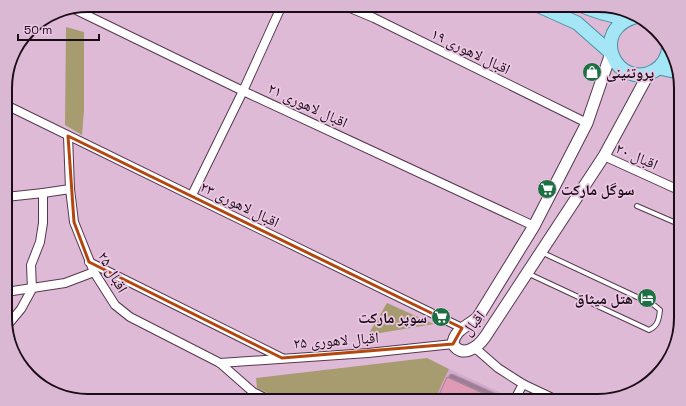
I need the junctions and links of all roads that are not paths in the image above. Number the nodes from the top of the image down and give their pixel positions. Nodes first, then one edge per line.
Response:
1 (279, 12) edge
2 (360, 12) edge
3 (553, 12) edge
4 (597, 12) edge
5 (82, 13) edge
6 (622, 17) edge
7 (630, 19) edge
8 (611, 53) junction
9 (666, 55) edge
10 (654, 70) junction
11 (673, 72) edge
12 (243, 90) junction
13 (12, 108) edge
14 (587, 123) junction
15 (68, 136) junction
16 (604, 156) junction
17 (674, 188) edge
18 (70, 189) junction
19 (43, 193) junction
20 (12, 196) edge
21 (192, 196) junction
22 (637, 206) dead end
23 (674, 223) edge
24 (534, 226) junction
25 (541, 252) junction
26 (89, 262) junction
27 (94, 272) junction
28 (527, 273) junction
29 (32, 289) junction
30 (12, 291) edge
31 (12, 320) edge
32 (462, 328) junction
33 (453, 344) junction
34 (474, 347) junction
35 (282, 358) junction
36 (220, 363) junction
37 (523, 384) junction
38 (257, 394) edge
39 (518, 394) edge
40 (544, 394) edge

1 - 12 street
2 - 14 street, اقبال لاهوری ۱۹
3 - 8 main road
4 - 6 main road
5 - 12 street, اقبال لاهوری ۲۱
7 - 8 main road
8 - 10 main road
8 - 14 street, اقبال
9 - 10 main road
10 - 11 main road
10 - 16 street, اقبال
12 - 21 street
12 - 24 street, اقبال لاهوری ۲۱
13 - 15 street, اقبال لاهوری ۲۳
14 - 24 street, اقبال
15 - 18 street, اقبال ۲۵
15 - 21 street, اقبال لاهوری ۲۳
16 - 17 street, اقبال ۲۰
16 - 25 street, اقبال
18 - 19 street
18 - 26 street, اقبال ۲۵
19 - 20 street
19 - 29 street
21 - 32 street, اقبال لاهوری ۲۳
22 - 23 lane
24 - 32 street, اقبال
25 - 28 street, اقبال
25 - 28 lane
26 - 27 street, اقبال ۲۵
26 - 35 street
27 - 29 street
27 - 36 street, اقبال ۲۵
28 - 34 street, اقبال
29 - 30 street
29 - 31 street
32 - 33 street, اقبال
33 - 34 street, اقبال
33 - 35 street, اقبال لاهوری ۲۵
34 - 37 street
35 - 36 street, اقبال لاهوری ۲۵
36 - 38 street, اقبال ۲۵
37 - 39 street
37 - 40 street

